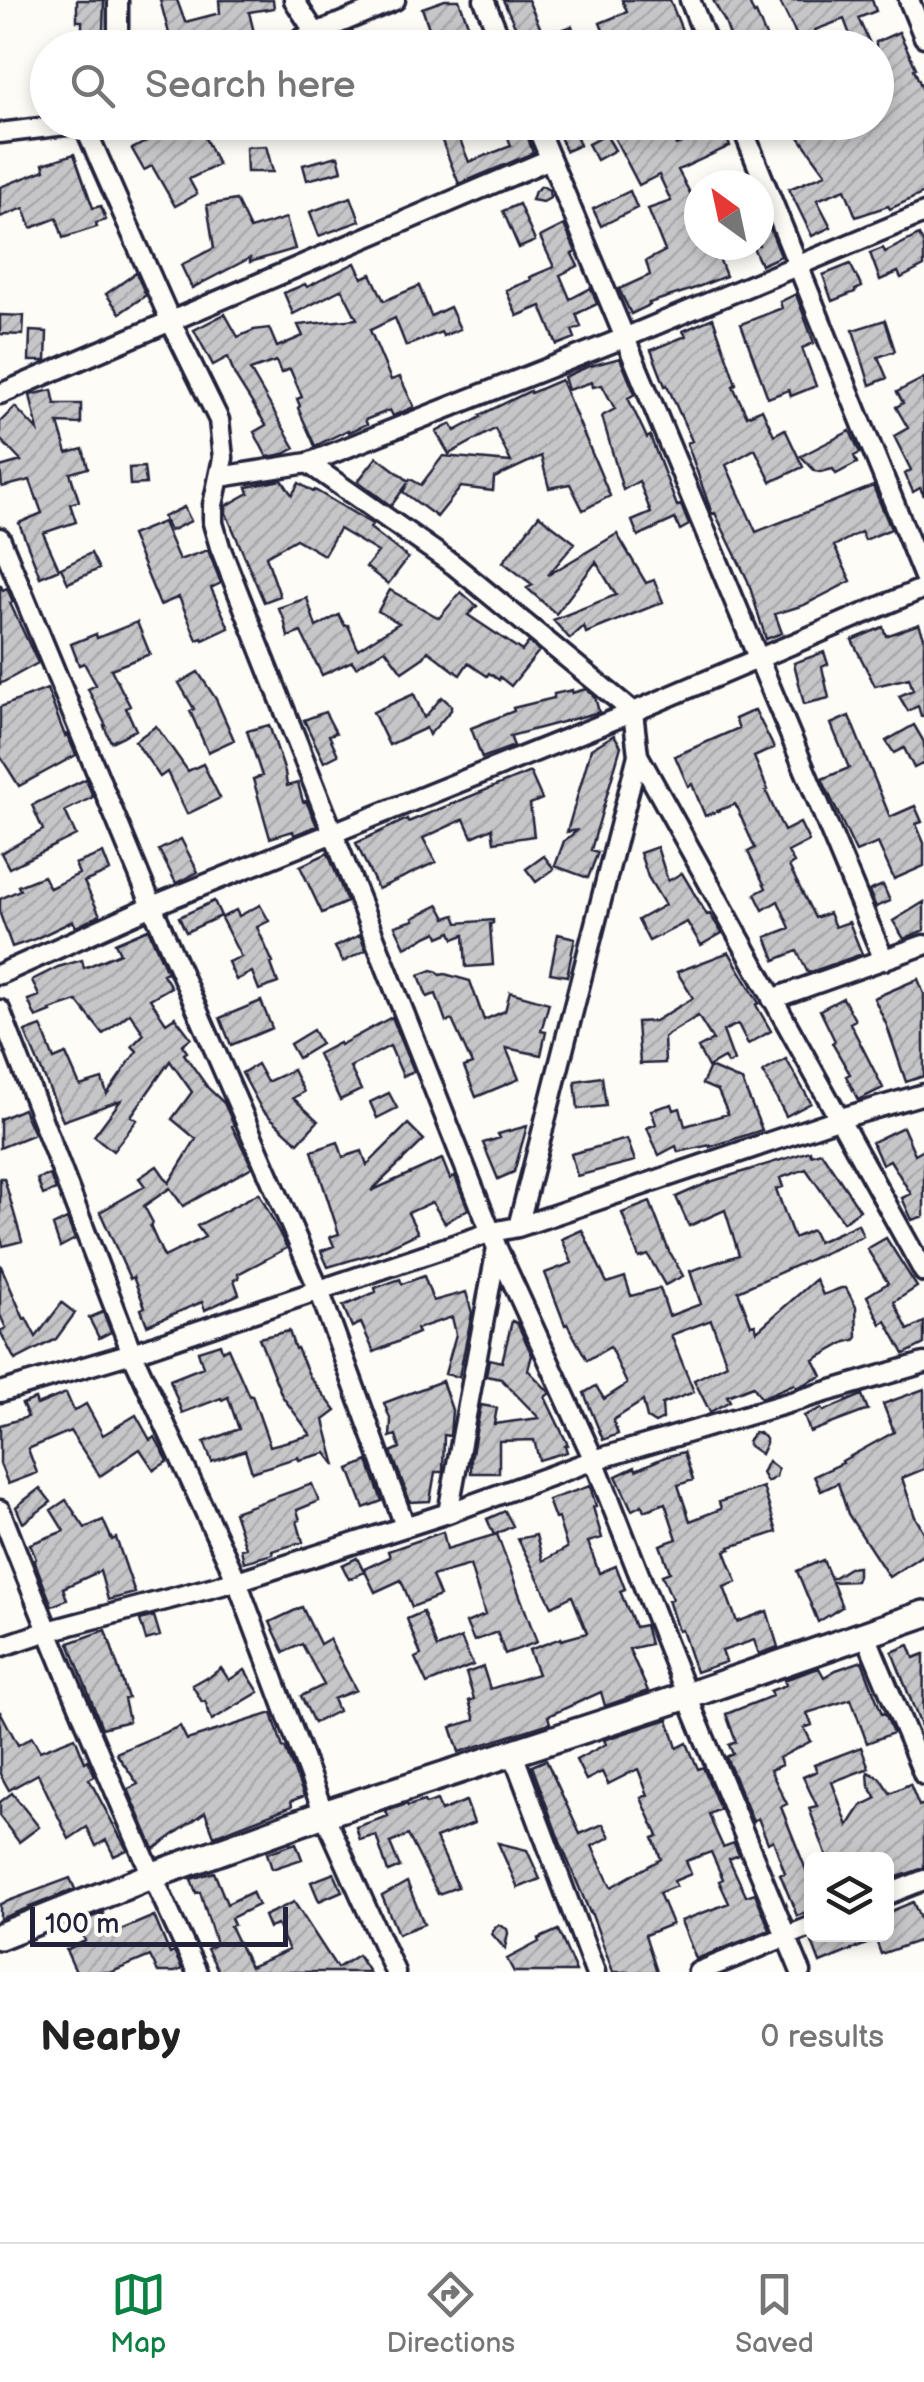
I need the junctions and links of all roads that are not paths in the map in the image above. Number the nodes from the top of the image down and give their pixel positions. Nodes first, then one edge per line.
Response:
1 (118, 0) edge
2 (294, 0) edge
3 (395, 0) edge
4 (484, 0) edge
5 (690, 0) edge
6 (909, 0) edge
7 (118, 30) edge
8 (313, 30) edge
9 (325, 30) edge
10 (496, 30) edge
11 (702, 30) edge
12 (924, 38) edge
13 (30, 130) edge
14 (0, 133) edge
15 (94, 140) edge
16 (542, 140) edge
17 (747, 140) edge
18 (550, 159) junction
19 (924, 213) edge
20 (797, 266) junction
21 (171, 322) junction
22 (624, 338) junction
23 (0, 394) edge
24 (308, 464) junction
25 (220, 477) junction
26 (0, 538) edge
27 (924, 577) edge
28 (924, 588) edge
29 (758, 660) junction
30 (633, 712) junction
31 (638, 755) junction
32 (335, 833) junction
33 (152, 906) junction
34 (924, 945) edge
35 (884, 960) junction
36 (0, 974) edge
37 (772, 999) junction
38 (0, 1010) edge
39 (924, 1094) edge
40 (838, 1119) junction
41 (518, 1227) junction
42 (494, 1240) junction
43 (924, 1272) edge
44 (319, 1290) junction
45 (132, 1353) junction
46 (924, 1363) edge
47 (0, 1392) edge
48 (594, 1460) junction
49 (0, 1510) edge
50 (448, 1512) junction
51 (405, 1526) junction
52 (237, 1580) junction
53 (924, 1614) edge
54 (48, 1631) junction
55 (865, 1634) junction
56 (0, 1647) edge
57 (687, 1696) junction
58 (512, 1751) junction
59 (924, 1775) edge
60 (324, 1814) junction
61 (151, 1876) junction
62 (924, 1880) edge
63 (894, 1893) edge
64 (804, 1929) edge
65 (0, 1936) edge
66 (787, 1936) junction
67 (197, 1972) edge
68 (395, 1972) edge
69 (594, 1972) edge
70 (698, 1972) edge
71 (801, 1972) edge

1 - 7 street
2 - 8 street
3 - 9 street
4 - 10 street
5 - 11 street
6 - 12 street
13 - 14 street
15 - 21 street
16 - 18 street
17 - 20 street
18 - 21 street
18 - 22 street
19 - 20 street
20 - 22 street
20 - 27 street
21 - 23 street
21 - 25 street
22 - 24 street
22 - 29 street
24 - 25 street
24 - 30 street
25 - 32 street
26 - 33 street
28 - 29 street
29 - 30 street
29 - 35 street
30 - 31 street
30 - 32 street
31 - 37 street
31 - 41 street
32 - 33 street
32 - 42 street
33 - 36 street
33 - 44 street
34 - 35 street
35 - 37 street
37 - 40 street
38 - 45 street
39 - 40 street
40 - 41 street
40 - 43 street
41 - 42 street
42 - 44 street
42 - 48 street
42 - 50 street
44 - 45 street
44 - 51 street
45 - 47 street
45 - 52 street
46 - 48 street
48 - 50 street
48 - 57 street
49 - 54 street
50 - 51 street
51 - 52 street
52 - 54 street
52 - 60 street
53 - 55 main road
54 - 56 street
54 - 61 street
55 - 57 main road
55 - 59 street
57 - 58 main road
57 - 66 street
58 - 60 main road
58 - 69 street
60 - 61 main road
60 - 68 street
61 - 65 main road
61 - 67 street
62 - 63 street
64 - 66 street
66 - 70 street
66 - 71 street

